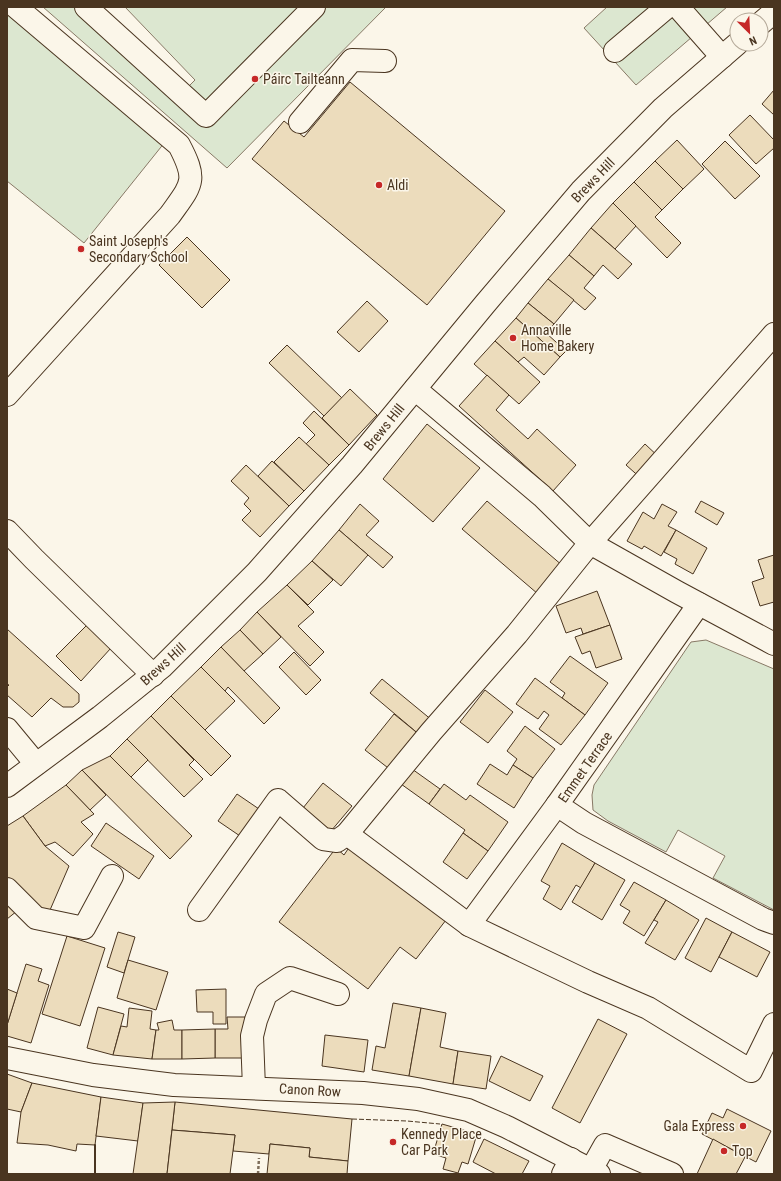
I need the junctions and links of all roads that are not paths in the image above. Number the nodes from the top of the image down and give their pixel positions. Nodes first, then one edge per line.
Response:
1 (16, 7) edge
2 (86, 7) edge
3 (314, 7) edge
4 (667, 7) edge
5 (678, 7) edge
6 (729, 50) edge
7 (615, 51) dead end
8 (385, 61) dead end
9 (300, 122) dead end
10 (774, 334) edge
11 (415, 389) junction
12 (7, 395) edge
13 (7, 531) edge
14 (590, 543) junction
15 (699, 604) junction
16 (774, 644) edge
17 (153, 675) junction
18 (7, 729) edge
19 (36, 764) junction
20 (7, 786) edge
21 (557, 806) junction
22 (347, 834) junction
23 (112, 876) dead end
24 (7, 889) edge
25 (199, 910) dead end
26 (774, 923) edge
27 (469, 925) junction
28 (338, 994) dead end
29 (774, 1024) edge
30 (7, 1058) edge
31 (254, 1088) junction
32 (567, 1167) edge
33 (595, 1172) edge
34 (672, 1174) edge

1 - 12 street
2 - 3 street
4 - 7 street
5 - 6 street
6 - 11 street, Brews Hill
8 - 9 street
10 - 14 street
11 - 14 street
11 - 17 street, Brews Hill
13 - 17 street
14 - 15 street
14 - 22 street
15 - 16 street
15 - 21 street, Emmet Terrace
17 - 19 street, Brews Hill
18 - 19 street
19 - 20 street, Brews Hill
21 - 26 street, Emmet Terrace
21 - 27 street
22 - 25 street
22 - 27 street
23 - 24 street
27 - 29 street
28 - 31 street
30 - 31 street, Canon Row
31 - 32 street, Canon Row
32 - 33 street, Canon Row
33 - 34 street

